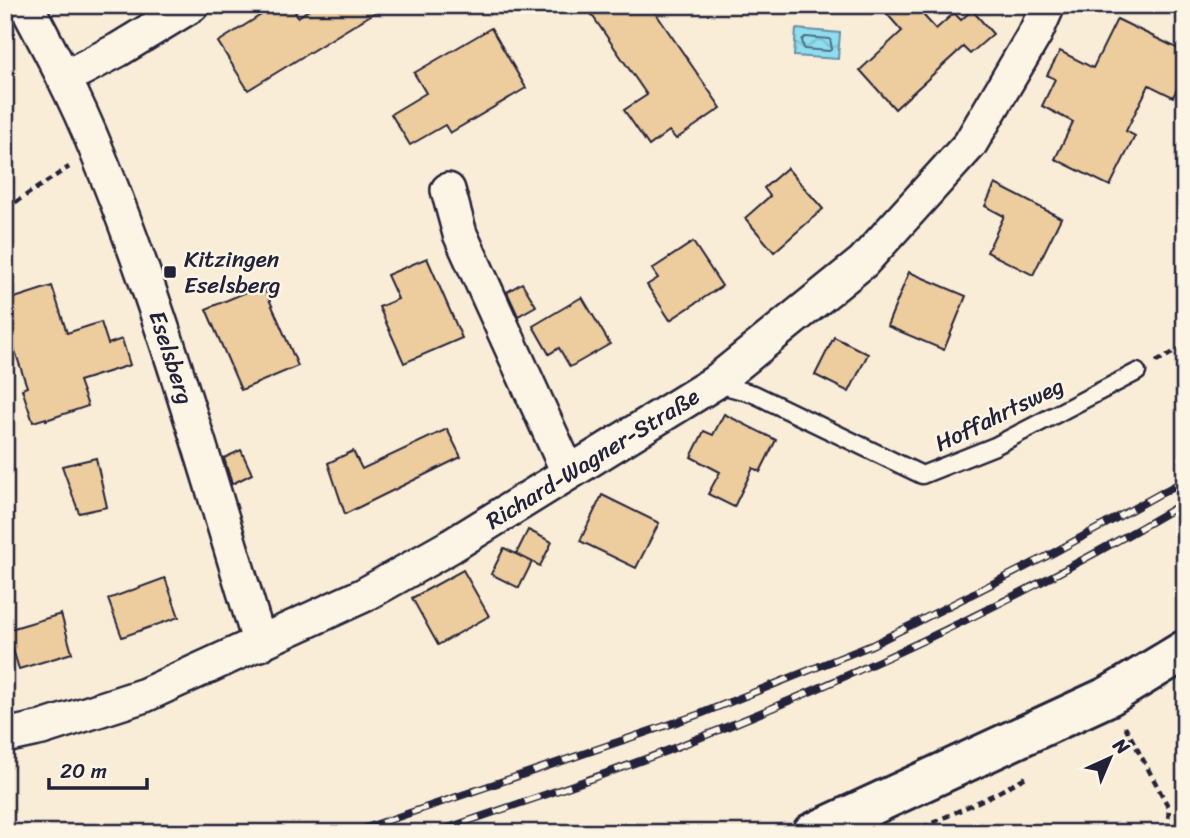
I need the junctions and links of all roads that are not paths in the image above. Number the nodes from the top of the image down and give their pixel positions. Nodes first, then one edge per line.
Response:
1 (26, 5) edge
2 (192, 5) edge
3 (1048, 5) edge
4 (64, 78) junction
5 (448, 190) dead end
6 (1137, 372) road end
7 (714, 383) junction
8 (568, 472) junction
9 (261, 644) junction
10 (1185, 650) edge
11 (5, 736) edge
12 (812, 833) edge

1 - 4 street, Eselsberg
2 - 4 street
3 - 7 street, Richard-Wagner-Straße
4 - 9 street, Eselsberg
5 - 8 street
6 - 7 lane, Hoffahrtsweg
7 - 8 street, Richard-Wagner-Straße
8 - 9 street, Richard-Wagner-Straße
9 - 11 street, Richard-Wagner-Straße
10 - 12 main road

